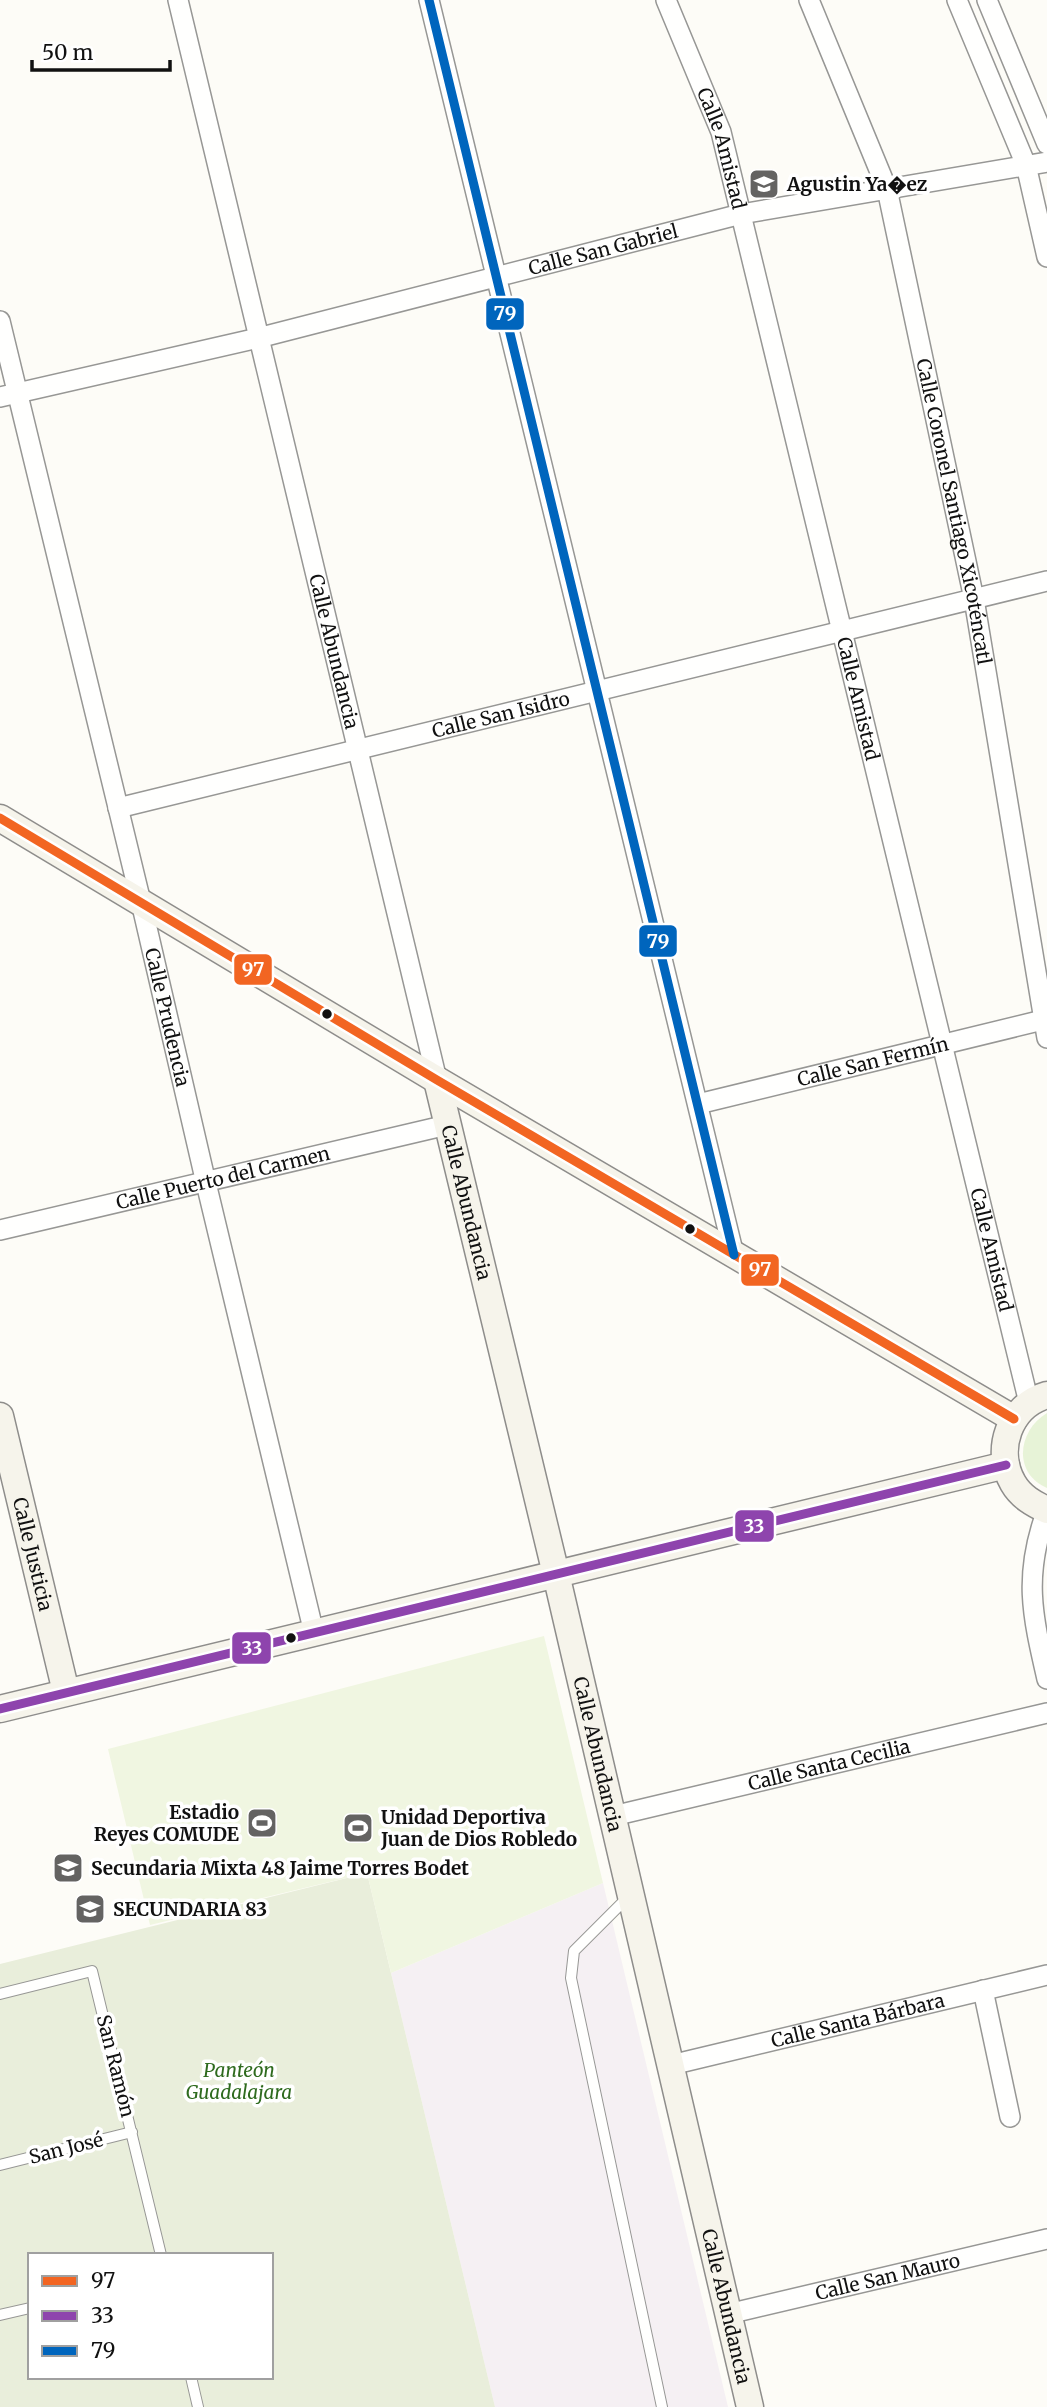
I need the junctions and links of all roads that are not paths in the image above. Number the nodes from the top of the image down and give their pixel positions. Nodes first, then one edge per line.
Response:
1 (178, 0) edge
2 (429, 0) edge
3 (666, 0) edge
4 (809, 0) edge
5 (957, 0) edge
6 (987, 0) edge
7 (1047, 144) edge
8 (1047, 163) edge
9 (1026, 165) junction
10 (887, 189) junction
11 (741, 214) junction
12 (1047, 257) edge
13 (496, 277) junction
14 (0, 321) edge
15 (258, 338) junction
16 (9, 395) edge
17 (1047, 581) edge
18 (974, 599) junction
19 (841, 632) junction
20 (597, 691) junction
21 (358, 750) junction
22 (118, 808) junction
23 (0, 818) edge
24 (141, 902) junction
25 (1046, 1026) edge
26 (942, 1045) junction
27 (437, 1080) junction
28 (698, 1104) junction
29 (447, 1125) junction
30 (206, 1183) junction
31 (0, 1230) edge
32 (734, 1255) junction
33 (1030, 1406) edge
34 (0, 1416) edge
35 (1006, 1465) junction
36 (6, 1471) edge
37 (1047, 1510) edge
38 (556, 1574) junction
39 (314, 1633) junction
40 (1047, 1679) edge
41 (66, 1692) junction
42 (0, 1709) edge
43 (1047, 1713) edge
44 (612, 1816) junction
45 (631, 1894) junction
46 (1047, 1975) edge
47 (983, 1990) junction
48 (0, 1994) edge
49 (671, 2065) junction
50 (1010, 2117) dead end
51 (132, 2132) junction
52 (0, 2165) edge
53 (1047, 2239) edge
54 (161, 2253) edge
55 (28, 2308) edge
56 (728, 2314) junction
57 (0, 2315) edge
58 (191, 2379) edge
59 (198, 2407) edge
60 (662, 2407) edge
61 (750, 2407) edge

1 - 15 street, Calle Abundancia
2 - 13 street
3 - 11 street, Calle Amistad
4 - 10 street, Calle Coronel Santiago Xicoténcatl
5 - 9 street
6 - 7 street
8 - 9 street, Calle San Gabriel
9 - 10 street, Calle San Gabriel
9 - 12 street
10 - 11 street, Calle San Gabriel
10 - 18 street, Calle Coronel Santiago Xicoténcatl
11 - 13 street, Calle San Gabriel
11 - 19 street, Calle Amistad
13 - 15 street, Calle San Gabriel
13 - 20 street
14 - 16 street, Calle Prudencia
15 - 16 street, Calle San Gabriel
15 - 21 street, Calle Abundancia
16 - 22 street, Calle Prudencia
17 - 18 street, Calle San Isidro
18 - 19 street, Calle San Isidro
18 - 25 street, Calle Coronel Santiago Xicoténcatl
19 - 20 street, Calle San Isidro
19 - 26 street, Calle Amistad
20 - 21 street, Calle San Isidro
20 - 28 street
21 - 22 street, Calle San Isidro
21 - 27 street, Calle Abundancia
22 - 24 street, Calle Prudencia
23 - 24 street
24 - 27 street
24 - 30 street, Calle Prudencia
25 - 26 street, Calle San Fermín
26 - 28 street, Calle San Fermín
26 - 33 street, Calle Amistad
27 - 29 street, Calle Abundancia
27 - 32 street
28 - 32 street
29 - 30 street, Calle Puerto del Carmen
29 - 38 street, Calle Abundancia
30 - 31 street, Calle Puerto del Carmen
30 - 39 street, Calle Prudencia
32 - 33 street
33 - 35 street
34 - 36 street, Calle Justicia
35 - 37 street
35 - 38 street
36 - 41 street, Calle Justicia
37 - 40 street
38 - 39 street
38 - 44 street, Calle Abundancia
39 - 41 street
41 - 42 street
43 - 44 street, Calle Santa Cecilia
44 - 45 street, Calle Abundancia
45 - 49 street, Calle Abundancia
45 - 60 lane
46 - 47 street, Calle Santa Bárbara
47 - 49 street, Calle Santa Bárbara
47 - 50 street
48 - 51 lane, San Ramón
49 - 56 street, Calle Abundancia
51 - 52 lane, San José
51 - 54 lane, San Ramón
53 - 56 street, Calle San Mauro
55 - 57 lane
56 - 61 street, Calle Abundancia
58 - 59 lane

